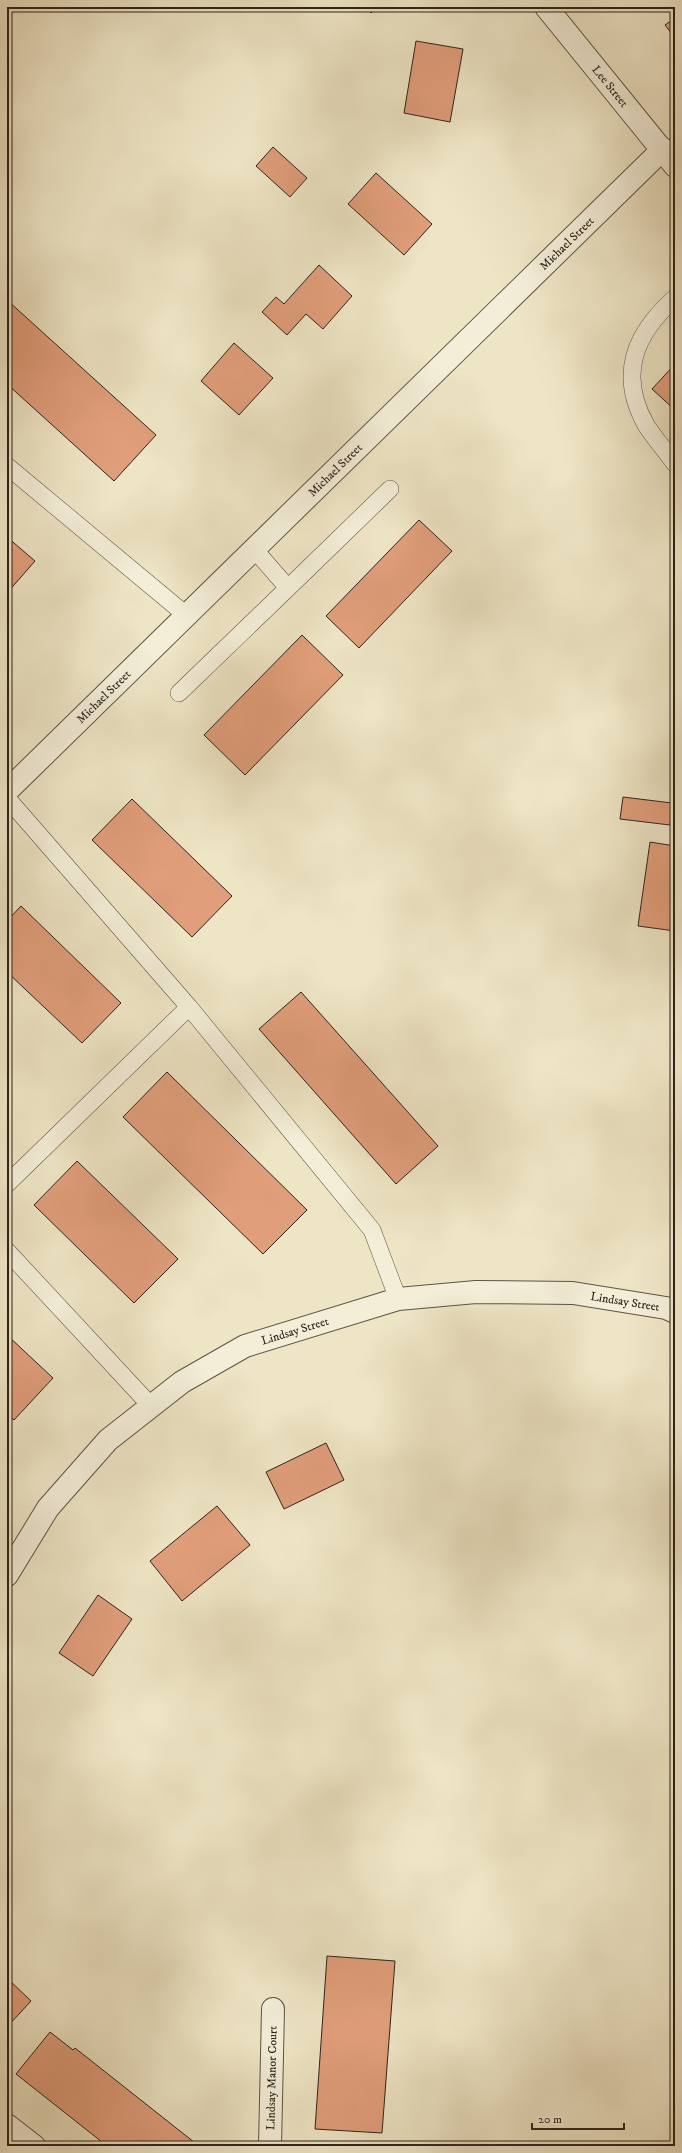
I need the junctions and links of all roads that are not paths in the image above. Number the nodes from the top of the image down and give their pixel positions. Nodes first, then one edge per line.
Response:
1 (546, 7) edge
2 (669, 157) edge
3 (675, 298) edge
4 (675, 463) edge
5 (7, 466) edge
6 (390, 489) dead end
7 (254, 548) junction
8 (288, 588) junction
9 (186, 615) junction
10 (179, 693) dead end
11 (7, 790) edge
12 (7, 798) edge
13 (189, 1007) junction
14 (7, 1184) edge
15 (7, 1251) edge
16 (398, 1299) junction
17 (675, 1312) edge
18 (151, 1406) junction
19 (7, 1574) edge
20 (273, 2009) dead end
21 (7, 2125) edge
22 (34, 2146) edge
23 (270, 2146) edge

1 - 2 street, Lee Street
2 - 7 street, Michael Street
3 - 4 lane
5 - 9 lane
6 - 8 lane
7 - 8 lane
7 - 9 street, Michael Street
8 - 10 lane
9 - 11 street, Michael Street
12 - 13 lane
13 - 14 lane
13 - 16 lane
15 - 18 lane
16 - 17 street, Lindsay Street
16 - 18 street, Lindsay Street
18 - 19 street, Lindsay Street
20 - 23 street, Lindsay Manor Court
21 - 22 street

